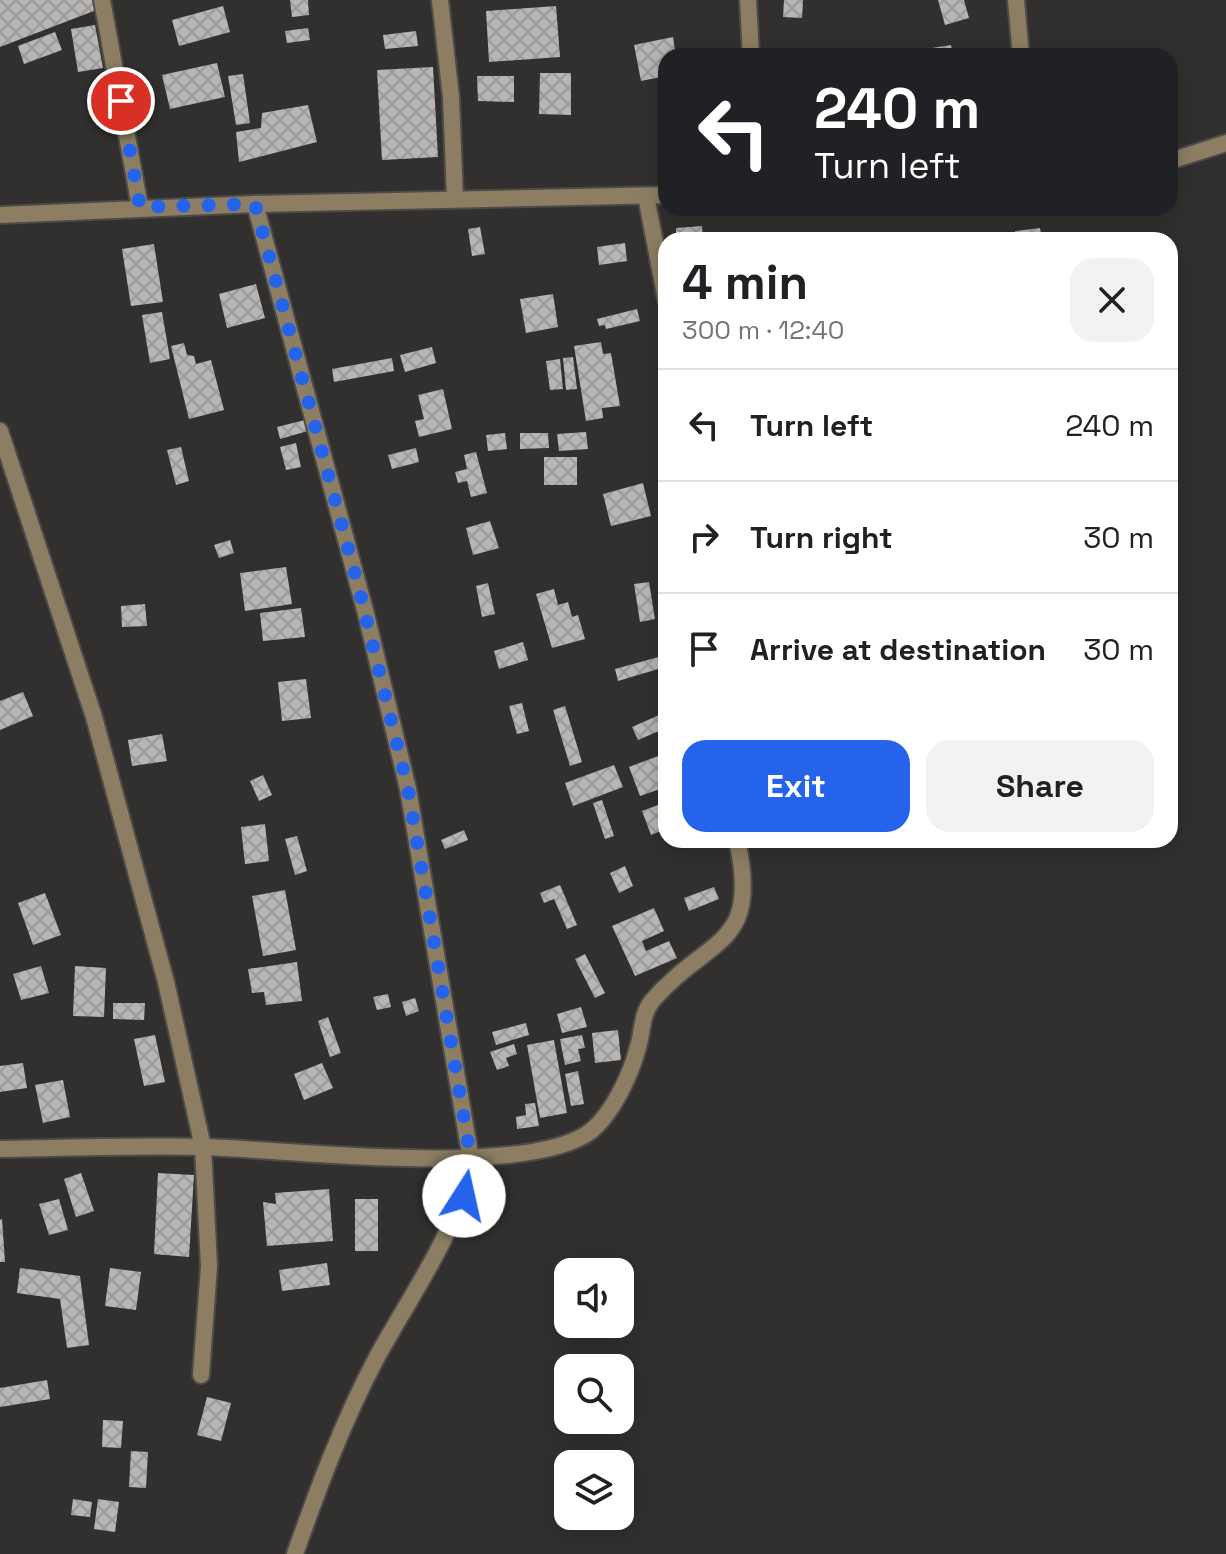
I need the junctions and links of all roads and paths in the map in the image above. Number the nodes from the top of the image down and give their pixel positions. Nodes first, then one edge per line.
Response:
1 (102, 0) edge
2 (440, 0) edge
3 (748, 0) edge
4 (1016, 0) edge
5 (751, 48) edge
6 (1020, 48) edge
7 (1226, 143) edge
8 (1178, 158) edge
9 (658, 195) edge
10 (646, 196) junction
11 (455, 199) junction
12 (255, 204) junction
13 (140, 207) junction
14 (0, 215) edge
15 (658, 258) edge
16 (0, 431) edge
17 (739, 848) edge
18 (203, 1147) junction
19 (0, 1149) edge
20 (471, 1160) junction
21 (201, 1375) dead end
22 (295, 1554) edge

1 - 13 street
2 - 11 street
3 - 5 street
4 - 6 street
7 - 8 street
9 - 10 street
10 - 11 street
10 - 15 street
11 - 12 street
12 - 13 street
12 - 20 street
13 - 14 street
16 - 18 street
17 - 20 street
18 - 19 street
18 - 20 street
18 - 21 street
20 - 22 street

